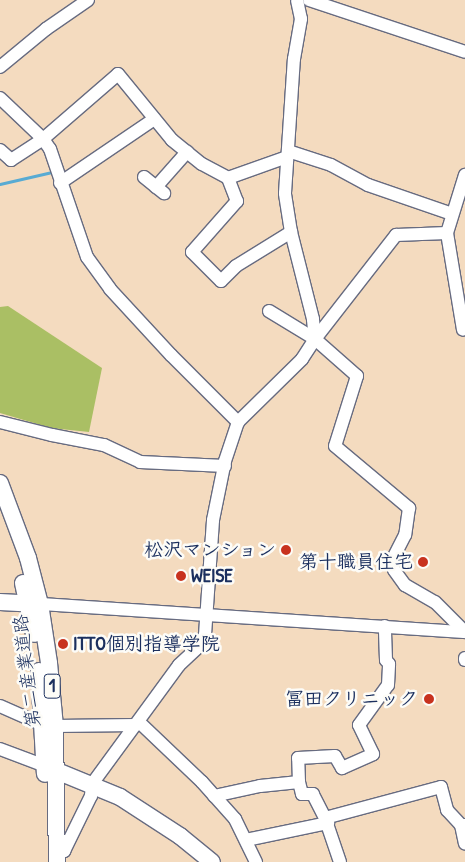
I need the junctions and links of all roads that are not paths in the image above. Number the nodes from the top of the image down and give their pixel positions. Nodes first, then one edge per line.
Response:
1 (88, 0) edge
2 (298, 0) edge
3 (309, 0) edge
4 (465, 52) edge
5 (0, 67) edge
6 (0, 98) edge
7 (154, 119) junction
8 (43, 139) junction
9 (0, 150) edge
10 (187, 152) junction
11 (287, 154) junction
12 (144, 177) dead end
13 (228, 178) junction
14 (464, 181) edge
15 (60, 183) junction
16 (452, 214) junction
17 (291, 232) junction
18 (447, 233) junction
19 (269, 310) dead end
20 (463, 330) dead end
21 (315, 339) junction
22 (0, 422) edge
23 (238, 422) junction
24 (225, 466) junction
25 (0, 483) edge
26 (0, 509) edge
27 (0, 602) edge
28 (34, 604) junction
29 (206, 615) junction
30 (385, 626) junction
31 (465, 632) edge
32 (0, 706) edge
33 (138, 723) junction
34 (49, 725) junction
35 (0, 749) edge
36 (50, 768) junction
37 (299, 782) junction
38 (92, 784) junction
39 (214, 796) junction
40 (327, 821) junction
41 (463, 825) edge
42 (246, 840) junction
43 (465, 844) edge
44 (53, 859) edge
45 (212, 862) edge
46 (256, 862) edge
47 (340, 862) edge

1 - 5 street
2 - 11 street
3 - 4 street
6 - 8 street
7 - 8 street
7 - 10 street
7 - 15 street
8 - 9 street
8 - 15 street
10 - 12 street
10 - 13 street
11 - 13 street
11 - 16 street
11 - 17 street
13 - 17 street
14 - 16 street
15 - 23 street
16 - 18 street
17 - 21 street
18 - 20 street
18 - 21 street
19 - 21 street
21 - 23 street
21 - 31 street
22 - 24 street
23 - 24 street
24 - 29 street
25 - 28 main road, 第二産業道路 / 1
26 - 28 main road, 第二産業道路 / 1
27 - 28 main road
28 - 29 street
28 - 34 main road, 第二産業道路 / 1
29 - 30 street
29 - 33 street
30 - 31 street
30 - 37 street
32 - 34 street
33 - 34 street
33 - 38 street
33 - 39 street
34 - 36 main road, 第二産業道路 / 1
35 - 36 street
36 - 38 main road
36 - 44 main road, 第二産業道路 / 1
37 - 39 street
37 - 40 street
38 - 44 street
38 - 45 main road
39 - 42 street
40 - 41 street
40 - 42 street
40 - 47 street
41 - 43 street
42 - 46 street

